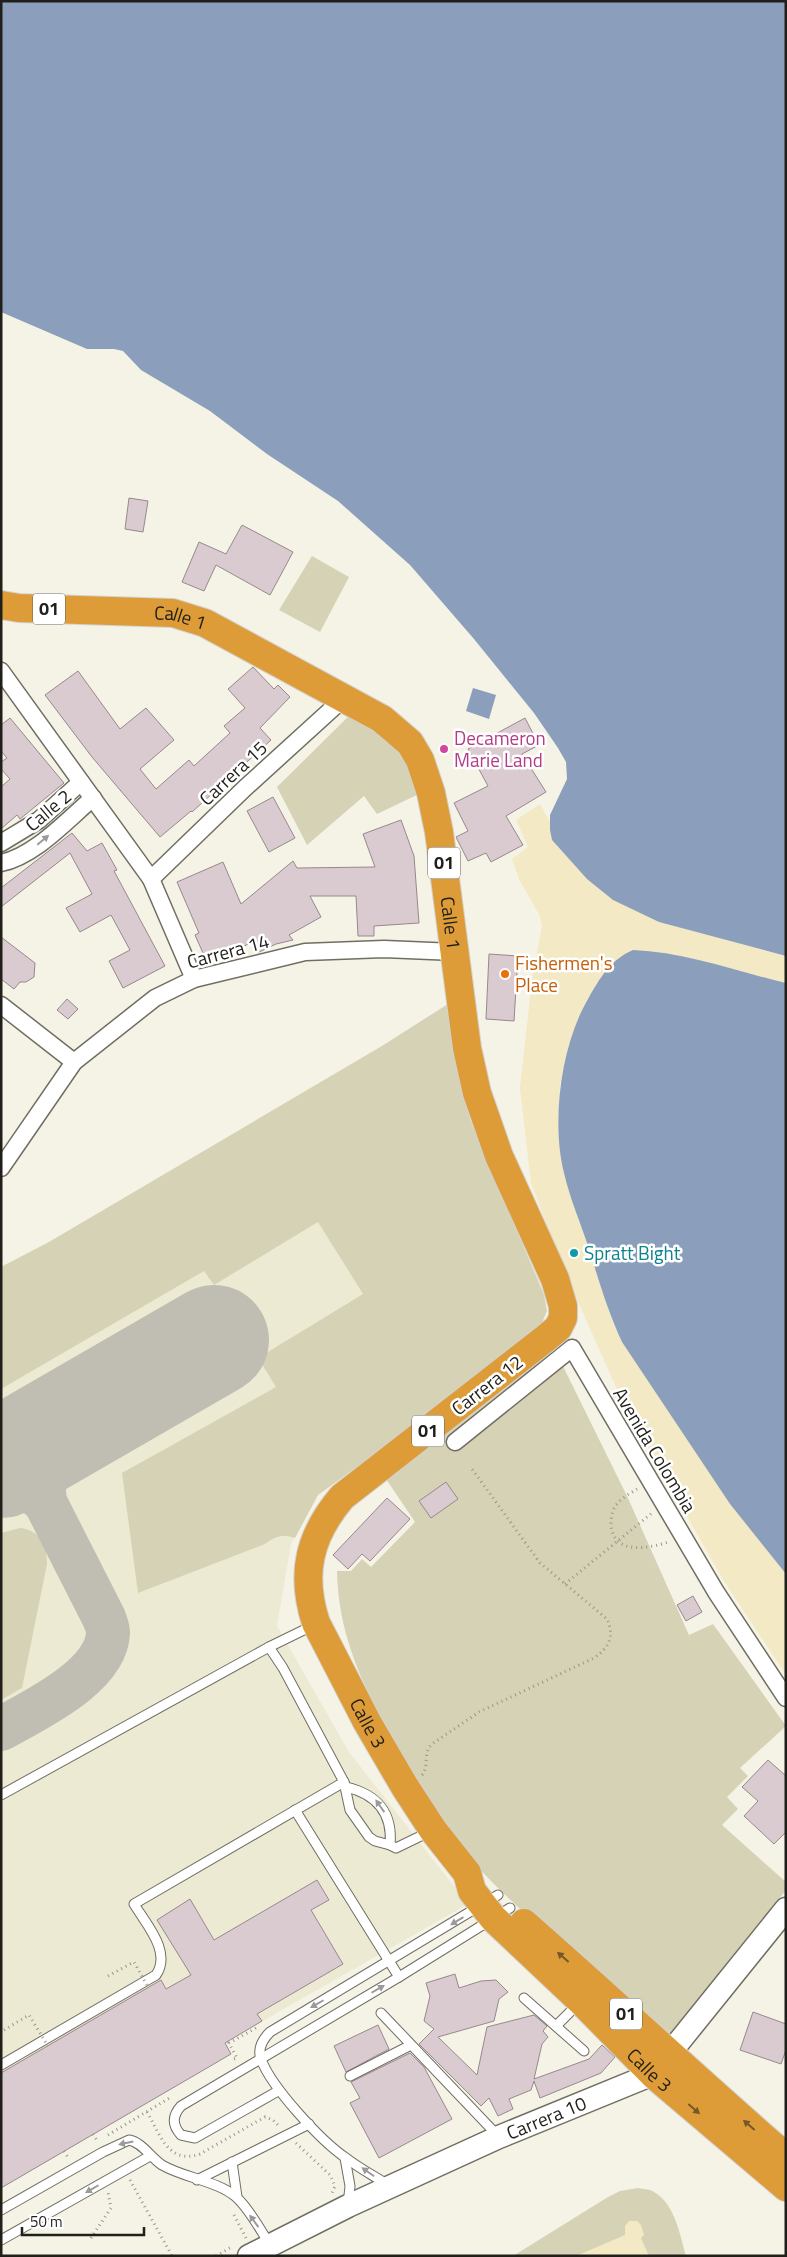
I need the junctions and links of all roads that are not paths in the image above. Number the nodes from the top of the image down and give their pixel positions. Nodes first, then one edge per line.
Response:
1 (1, 605) edge
2 (1, 671) edge
3 (344, 698) junction
4 (81, 782) junction
5 (93, 798) junction
6 (1, 843) edge
7 (1, 863) edge
8 (151, 879) junction
9 (455, 952) junction
10 (194, 978) junction
11 (1, 1005) edge
12 (74, 1062) junction
13 (1, 1168) edge
14 (563, 1318) joint
15 (456, 1442) dead end
16 (310, 1556) joint
17 (316, 1623) junction
18 (269, 1647) junction
19 (786, 1698) edge
20 (345, 1784) junction
21 (1, 1795) edge
22 (295, 1810) junction
23 (433, 1830) junction
24 (390, 1845) junction
25 (496, 1907) junction
26 (786, 1909) edge
27 (389, 1962) junction
28 (399, 1977) junction
29 (588, 1993) junction
30 (524, 1998) dead end
31 (381, 2013) dead end
32 (556, 2026) junction
33 (411, 2045) junction
34 (584, 2050) dead end
35 (261, 2059) junction
36 (661, 2064) junction
37 (1, 2065) edge
38 (350, 2076) dead end
39 (278, 2091) junction
40 (309, 2124) junction
41 (499, 2137) junction
42 (150, 2156) junction
43 (786, 2157) edge
44 (345, 2158) junction
45 (232, 2162) junction
46 (197, 2180) junction
47 (390, 2186) junction
48 (786, 2188) edge
49 (236, 2197) junction
50 (348, 2206) junction
51 (1, 2210) edge
52 (1, 2240) edge
53 (275, 2250) edge
54 (249, 2256) edge

1 - 3 highway, Calle 1 / 01
2 - 4 street
3 - 8 street, Carrera 15
3 - 9 highway, Calle 1 / 01
4 - 5 street
4 - 6 street, Calle 2
7 -> 5 street, Calle 2
5 - 8 street
8 - 10 street
9 - 10 street, Carrera 14
9 - 14 highway, Calle 1 / 01
10 - 12 street, Carrera 14
11 - 12 street
12 - 13 street, Carrera 14
14 - 16 highway, Carrera 12 / 01
15 - 19 street, Avenida Colombia
16 - 17 highway, Calle 3 / 01
17 - 18 lane
17 - 23 highway, Calle 3 / 01
18 - 20 lane
18 - 21 lane
20 - 22 lane
20 - 24 lane
24 -> 20 lane
22 - 27 lane
22 - 37 lane
23 - 24 lane
23 - 25 highway, Calle 3 / 01
25 -> 27 lane
25 - 28 lane
25 - 29 highway, Calle 3 / 01
26 - 36 street, Carrera 10
27 - 28 lane
27 -> 35 lane
35 -> 28 lane
29 - 32 lane
29 - 36 highway, Calle 3 / 01
30 - 32 lane
31 - 33 lane
32 - 34 lane
33 - 38 lane
33 - 41 lane
35 - 39 lane
35 - 39 lane
36 - 41 street, Carrera 10
43 -> 36 highway, Calle 3 / 01
36 -> 48 highway, Calle 3 / 01
39 - 40 lane
40 - 44 lane
40 - 45 lane
41 - 47 street, Carrera 10
42 - 46 lane
42 -> 51 lane
42 -> 52 lane
47 -> 44 lane
44 - 50 lane
45 - 46 lane
45 - 49 lane
46 - 49 lane
47 - 50 street, Carrera 10
53 -> 49 lane
50 - 53 street, Carrera 10
53 - 54 street, Carrera 10

